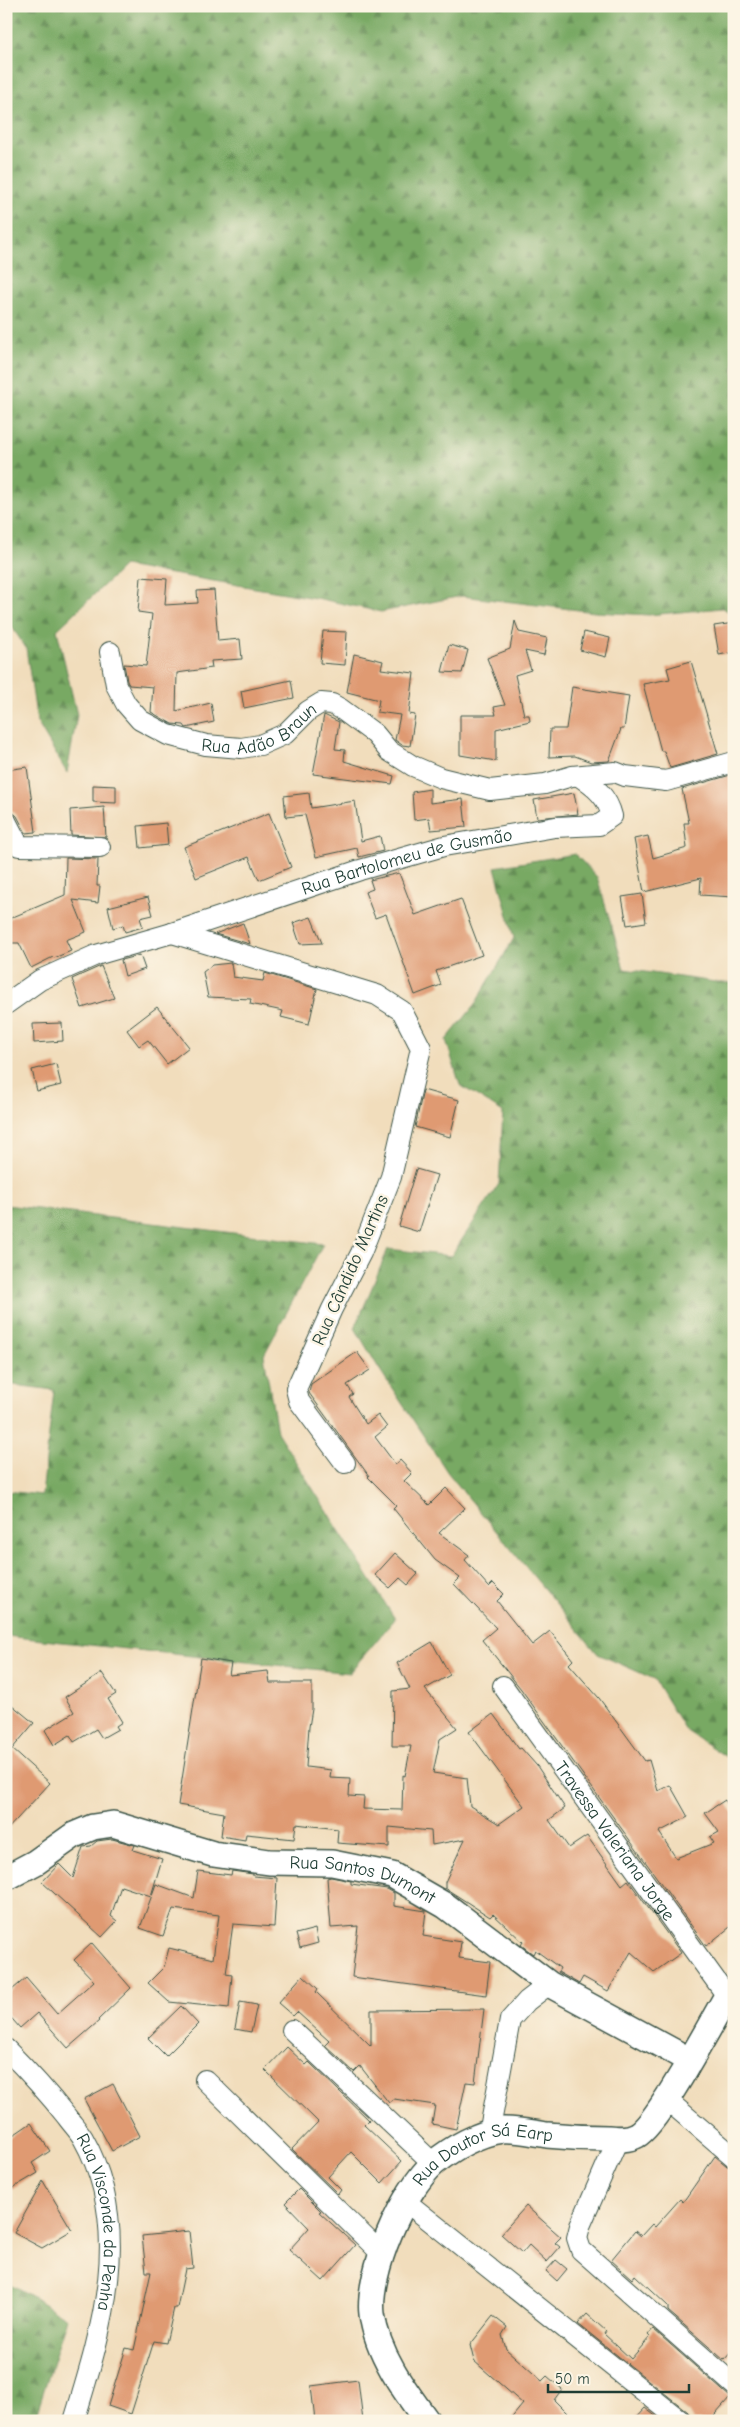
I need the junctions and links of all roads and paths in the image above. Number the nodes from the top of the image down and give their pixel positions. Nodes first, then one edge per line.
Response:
1 (110, 652) dead end
2 (734, 762) edge
3 (579, 776) junction
4 (6, 821) edge
5 (100, 848) dead end
6 (172, 933) junction
7 (6, 1004) edge
8 (345, 1463) dead end
9 (503, 1686) dead end
10 (6, 1878) edge
11 (549, 1984) junction
12 (731, 1993) edge
13 (292, 2030) dead end
14 (6, 2049) edge
15 (689, 2060) junction
16 (206, 2080) dead end
17 (666, 2099) junction
18 (489, 2134) junction
19 (618, 2138) junction
20 (728, 2152) edge
21 (434, 2164) junction
22 (405, 2202) junction
23 (382, 2254) junction
24 (734, 2385) edge
25 (74, 2421) edge
26 (427, 2421) edge
27 (681, 2421) edge

1 - 3 street, Rua Adão Braun
2 - 3 street
3 - 6 street, Rua Bartolomeu de Gusmão
4 - 5 street
6 - 7 street, Rua Bartolomeu de Gusmão
6 - 8 street, Rua Cândido Martins
9 - 12 street, Travessa Valeriana Jorge
10 - 11 main road, Rua Santos Dumont
11 - 15 main road, Rua Santos Dumont
11 - 18 street
12 - 15 main road, Rua Doutor Sá Earp
13 - 21 street
14 - 25 street, Rua Visconde da Penha
15 - 17 main road, Rua Doutor Sá Earp
16 - 23 street
17 - 19 main road, Rua Doutor Sá Earp
17 - 20 street
18 - 19 main road, Rua Doutor Sá Earp
18 - 21 main road, Rua Doutor Sá Earp
19 - 24 street
21 - 22 main road, Rua Doutor Sá Earp
22 - 23 main road, Rua Doutor Sá Earp
22 - 27 street
23 - 26 main road, Rua Doutor Sá Earp

